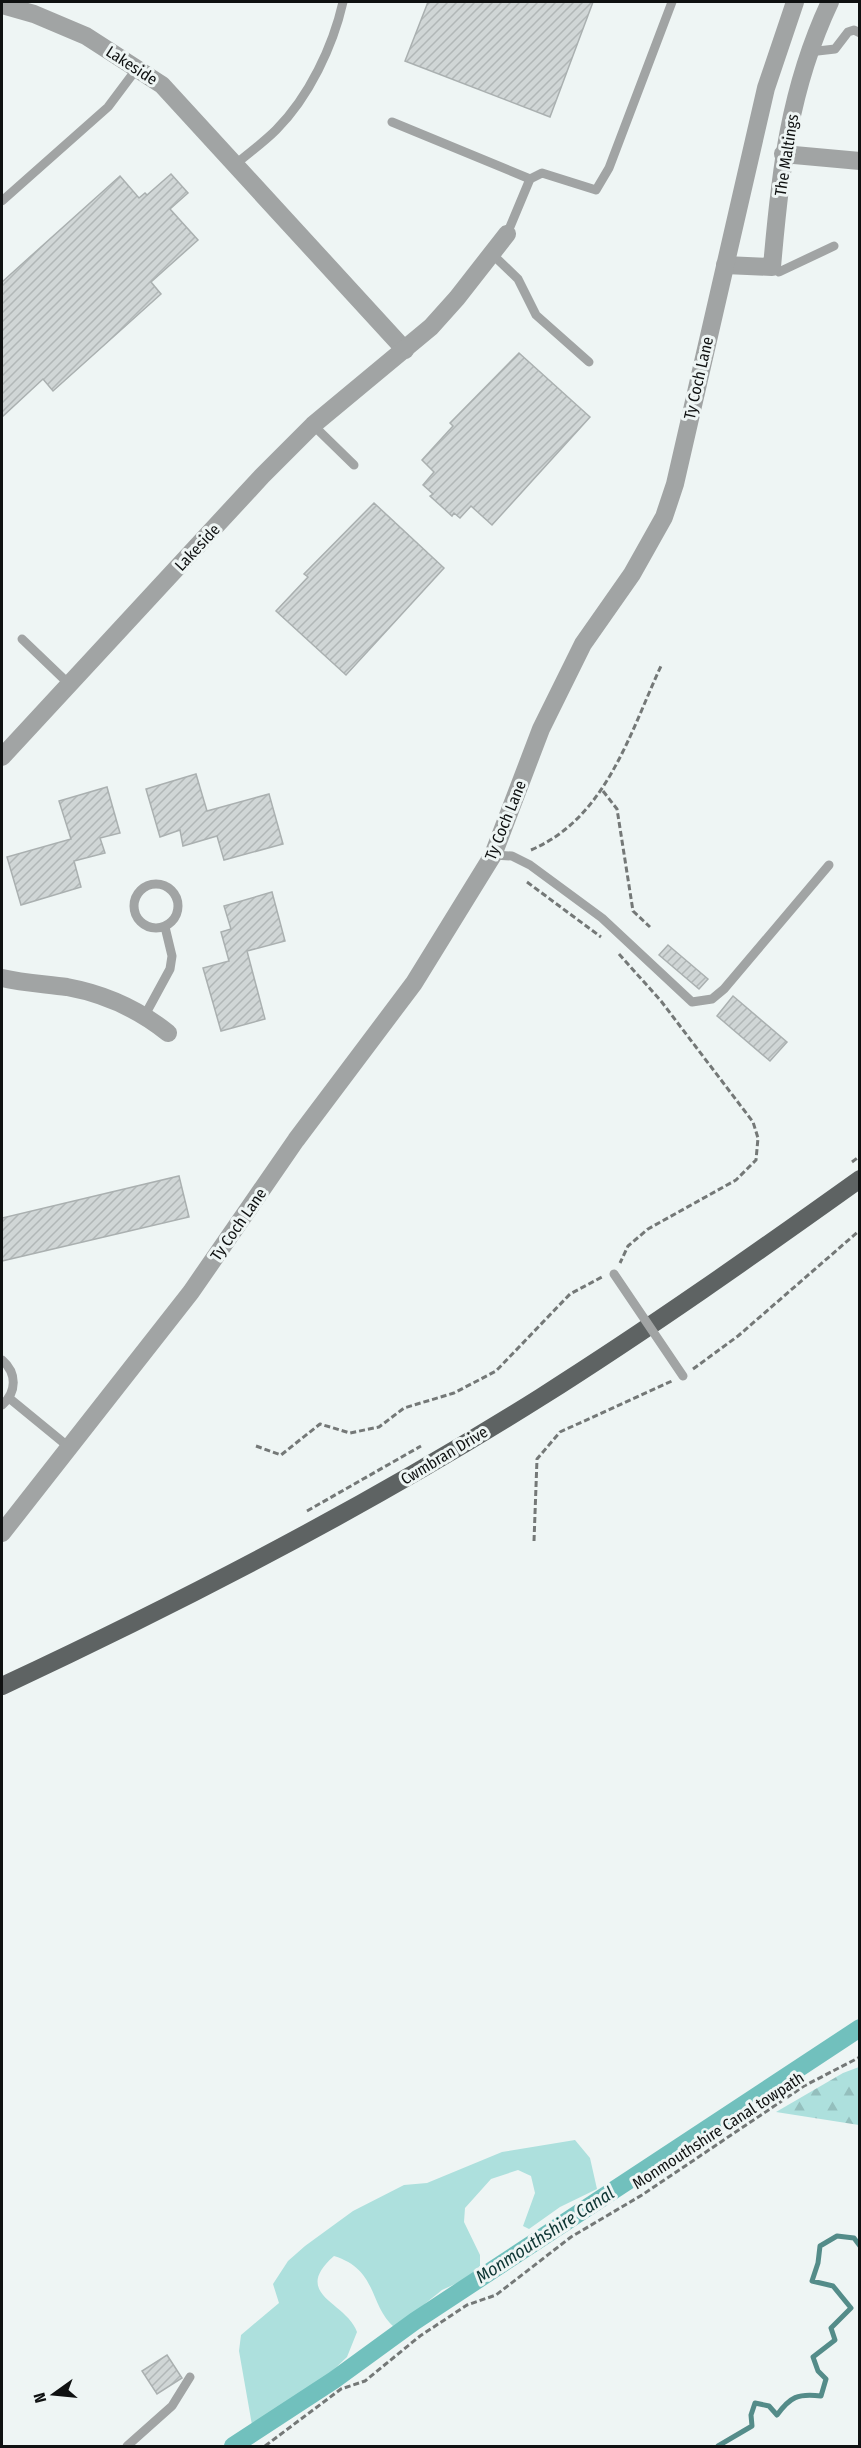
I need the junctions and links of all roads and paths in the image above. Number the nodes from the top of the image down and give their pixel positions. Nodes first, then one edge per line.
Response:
1 (343, 2) edge
2 (672, 2) edge
3 (795, 2) edge
4 (830, 2) edge
5 (2, 5) edge
6 (36, 8) edge
7 (860, 33) edge
8 (809, 52) junction
9 (138, 67) junction
10 (392, 122) dead end
11 (783, 154) junction
12 (860, 161) edge
13 (237, 163) junction
14 (530, 179) junction
15 (2, 201) edge
16 (507, 234) joint
17 (834, 246) dead end
18 (491, 253) junction
19 (725, 265) junction
20 (772, 267) junction
21 (405, 350) junction
22 (589, 362) dead end
23 (313, 425) junction
24 (354, 465) dead end
25 (22, 639) dead end
26 (661, 666) dead end
27 (69, 684) junction
28 (2, 757) edge
29 (603, 791) junction
30 (493, 855) junction
31 (512, 855) junction
32 (829, 866) dead end
33 (526, 881) dead end
34 (165, 927) junction
35 (650, 927) dead end
36 (609, 944) dead end
37 (617, 952) dead end
38 (2, 978) edge
39 (145, 1015) junction
40 (168, 1033) dead end
41 (860, 1156) edge
42 (855, 1171) edge
43 (614, 1274) junction
44 (2, 1360) edge
45 (683, 1376) dead end
46 (5, 1402) edge
47 (424, 1445) dead end
48 (256, 1446) dead end
49 (70, 1448) junction
50 (301, 1514) dead end
51 (2, 1533) edge
52 (2, 1686) edge
53 (860, 2057) edge
54 (190, 2377) dead end
55 (127, 2446) edge
56 (265, 2446) edge

1 - 13 lane
2 - 14 lane
3 - 19 street, Ty Coch Lane
4 - 8 street, The Maltings
5 - 6 street, Lakeside
6 - 9 street, Lakeside
7 - 8 lane
8 - 11 street, The Maltings
9 - 13 street, Lakeside
9 - 15 lane
10 - 14 lane
11 - 12 street
11 - 20 street, The Maltings
13 - 21 street, Lakeside
14 - 16 lane
16 - 18 street, Lakeside
17 - 20 lane
18 - 21 street, Lakeside
18 - 22 lane
19 - 20 street
19 - 30 street, Ty Coch Lane
21 - 23 street, Lakeside
23 - 24 lane
23 - 27 street, Lakeside
25 - 27 lane
26 - 29 path
27 - 28 street, Lakeside
29 - 31 path
29 - 35 path
30 - 31 lane
30 - 49 street, Ty Coch Lane
31 - 32 lane
33 - 36 path
34 - 34 lane
34 - 39 lane
37 - 43 path
38 - 39 street
39 - 40 street
41 - 42 path
42 - 52 main road, Cwmbran Drive
43 - 45 lane, bridge
43 - 48 path
44 - 46 lane
46 - 49 lane
47 - 50 path
49 - 51 street, Ty Coch Lane
53 - 56 path, Monmouthshire Canal towpath
54 - 55 lane

